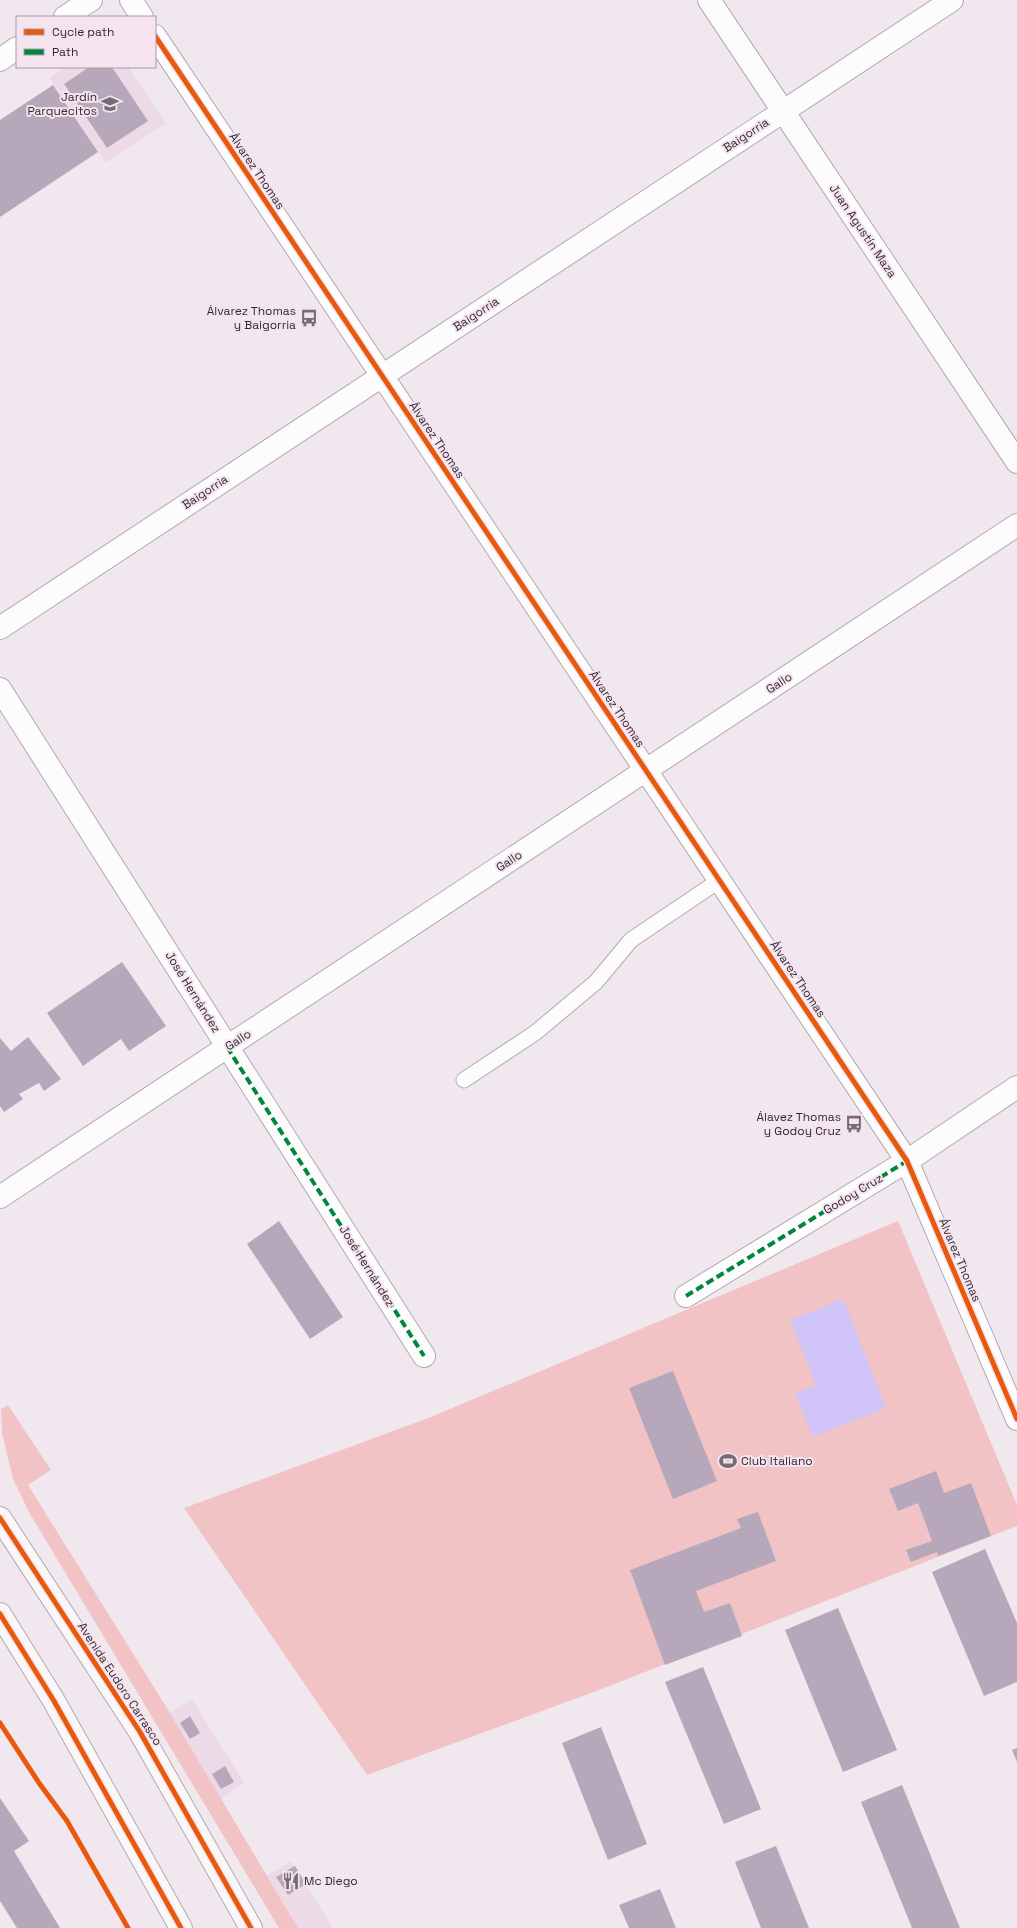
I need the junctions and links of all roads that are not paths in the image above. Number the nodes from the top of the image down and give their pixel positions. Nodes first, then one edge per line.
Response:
1 (91, 0) edge
2 (131, 0) edge
3 (709, 0) edge
4 (952, 0) edge
5 (67, 16) edge
6 (141, 16) edge
7 (156, 37) edge
8 (16, 49) edge
9 (0, 60) edge
10 (783, 111) junction
11 (382, 376) junction
12 (1017, 462) edge
13 (1017, 526) edge
14 (0, 628) edge
15 (0, 689) edge
16 (646, 771) junction
17 (720, 880) junction
18 (227, 1047) junction
19 (464, 1080) dead end
20 (1017, 1087) edge
21 (907, 1161) junction
22 (0, 1197) edge
23 (686, 1296) dead end
24 (424, 1356) dead end
25 (1017, 1419) edge
26 (0, 1518) edge
27 (0, 1614) edge
28 (181, 1928) edge
29 (251, 1928) edge

1 - 5 street
2 - 6 street
3 - 10 street, Juan Agustín Maza
4 - 10 street, Baigorria
7 - 11 street, Álvarez Thomas
8 - 9 street
10 - 11 street, Baigorria
10 - 12 street, Juan Agustín Maza
11 - 14 street, Baigorria
11 - 16 street, Álvarez Thomas
13 - 16 street, Gallo
15 - 18 street, José Hernández
16 - 17 street, Álvarez Thomas
16 - 18 street, Gallo
17 - 19 lane
17 - 21 street, Álvarez Thomas
18 - 22 street, Gallo
18 - 24 street, José Hernández
20 - 21 street, Godoy Cruz
21 - 23 street, Godoy Cruz
21 - 25 street, Álvarez Thomas
26 - 29 main road, Avenida Eudoro Carrasco
27 - 28 main road

